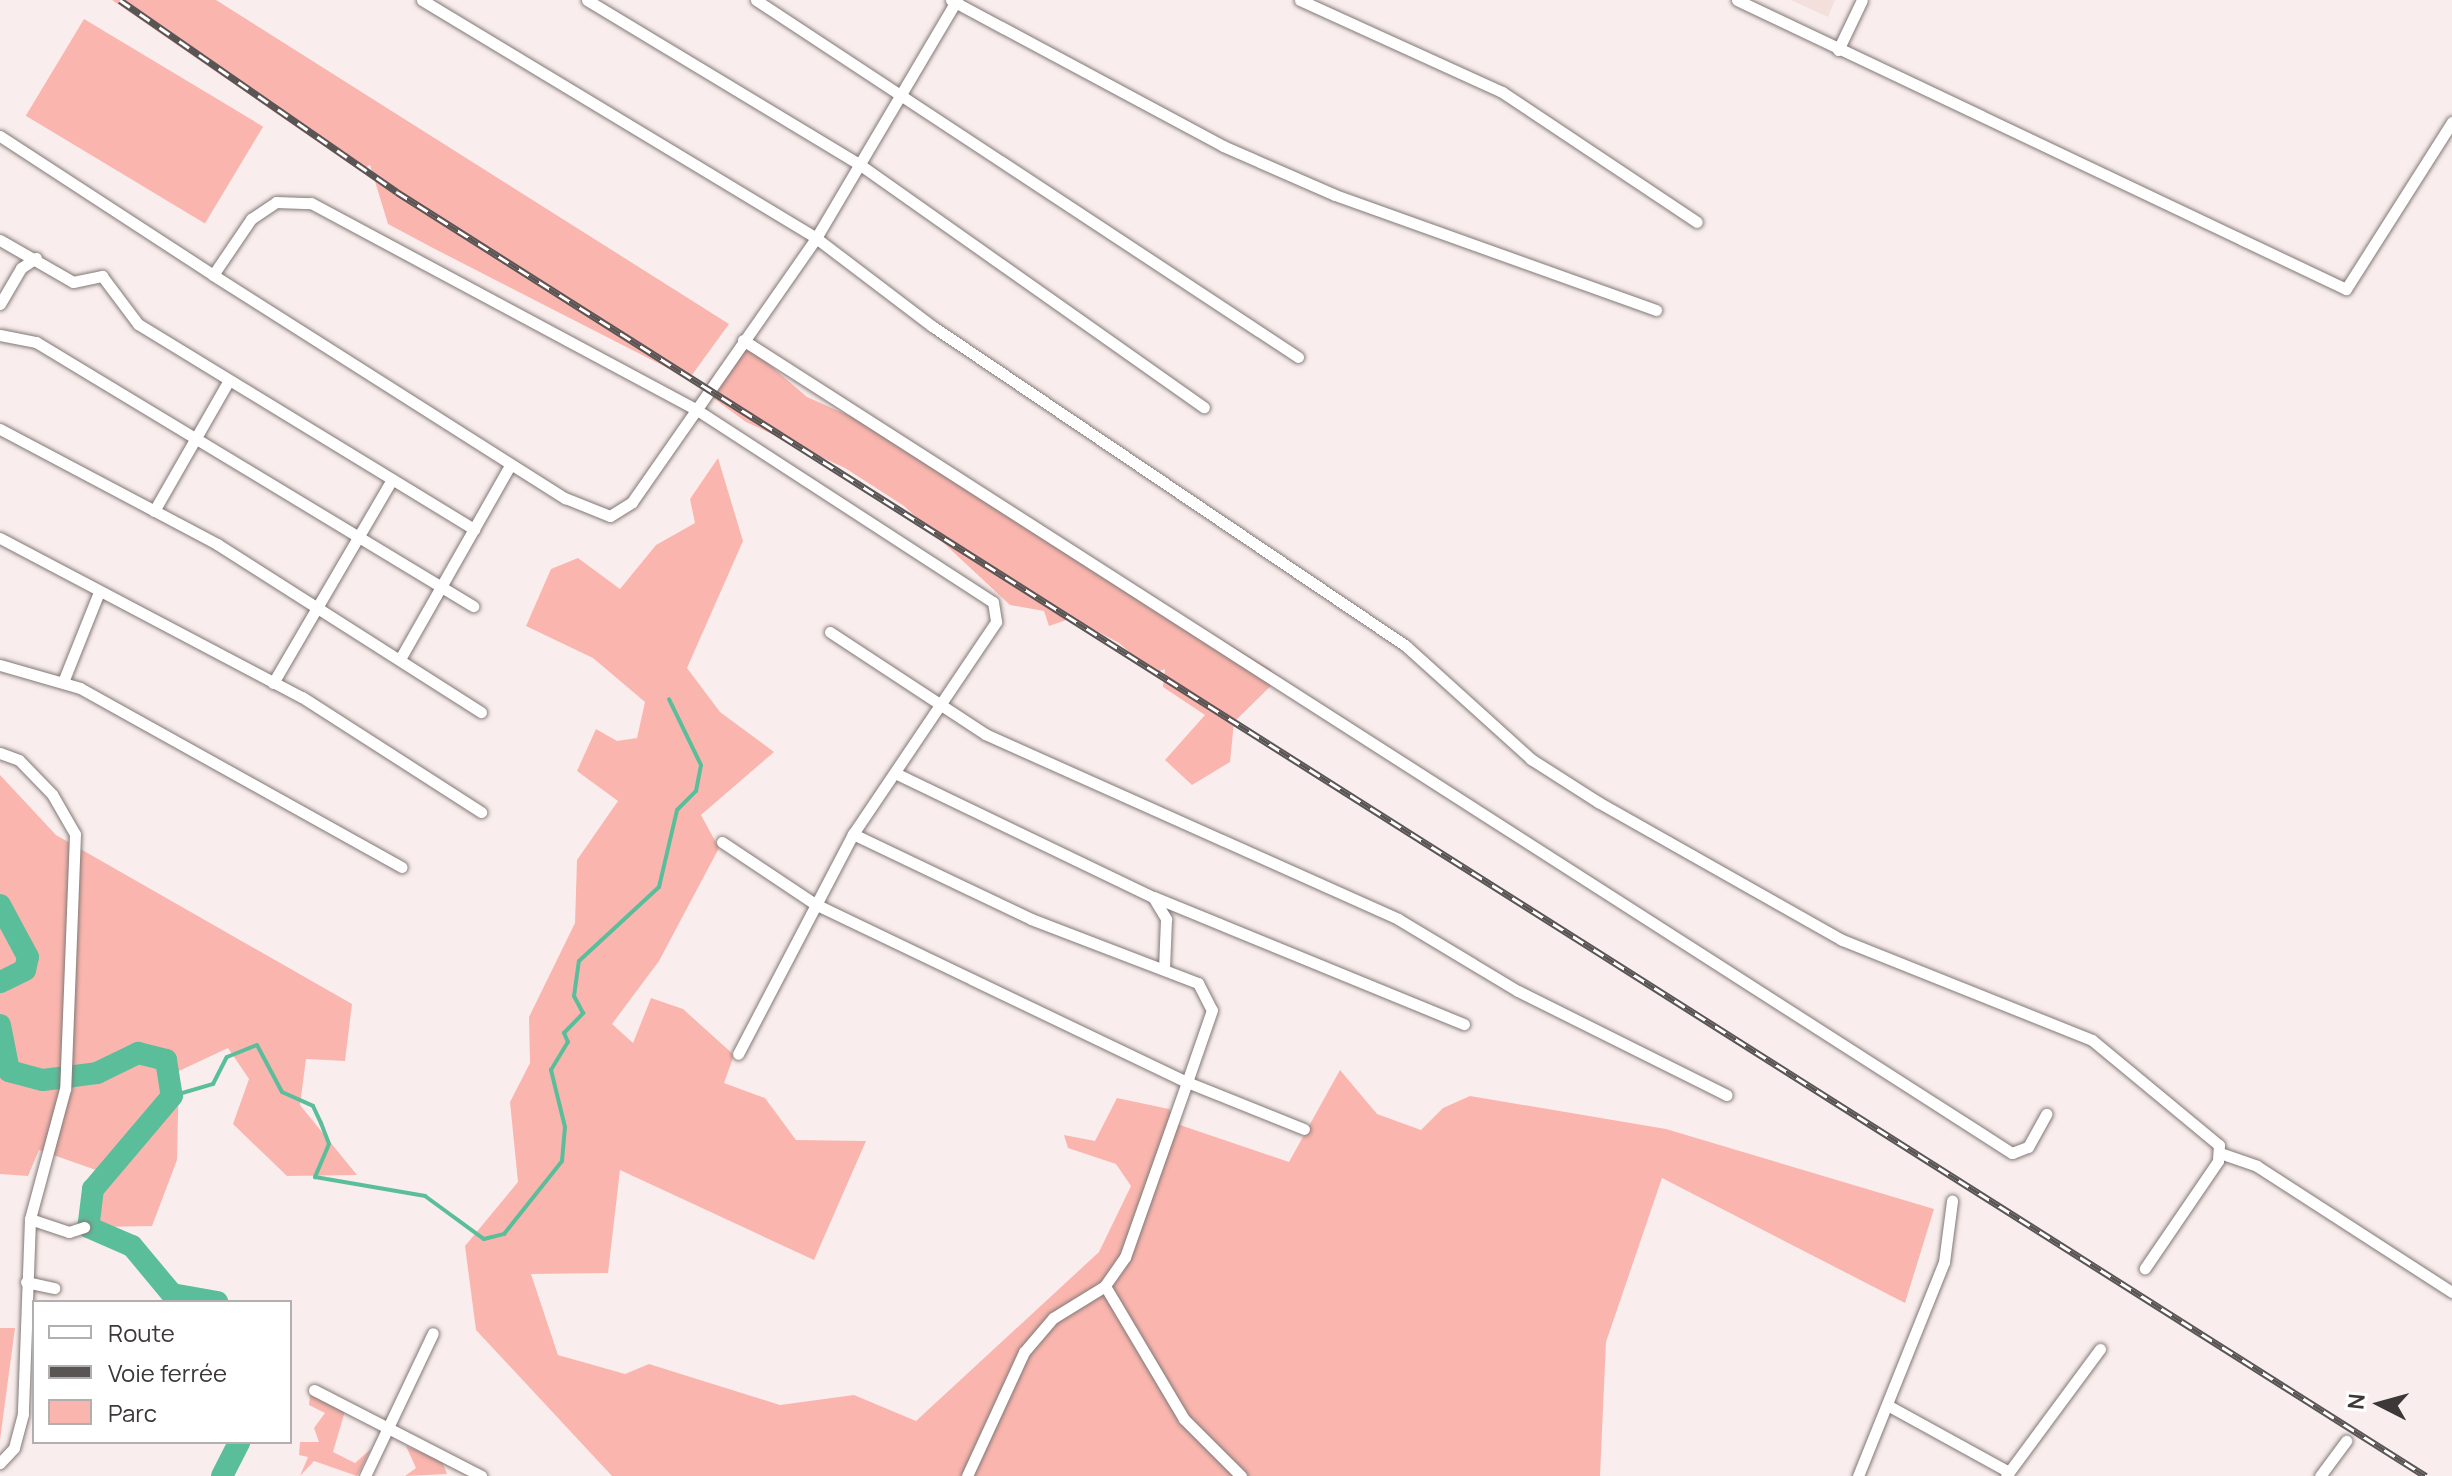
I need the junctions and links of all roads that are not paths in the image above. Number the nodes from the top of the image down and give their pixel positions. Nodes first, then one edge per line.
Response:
1 (422, 0) edge
2 (587, 0) edge
3 (756, 0) edge
4 (1300, 0) edge
5 (1737, 0) edge
6 (1862, 0) edge
7 (955, 1) edge
8 (1838, 50) junction
9 (903, 91) junction
10 (2452, 122) edge
11 (0, 136) edge
12 (859, 164) junction
13 (1697, 222) dead end
14 (816, 238) junction
15 (0, 240) edge
16 (36, 258) junction
17 (213, 275) junction
18 (0, 304) edge
19 (1656, 310) dead end
20 (0, 335) edge
21 (743, 340) junction
22 (1298, 357) dead end
23 (229, 380) junction
24 (1204, 407) dead end
25 (694, 408) junction
26 (0, 429) edge
27 (195, 438) junction
28 (511, 464) junction
29 (392, 479) junction
30 (154, 511) junction
31 (474, 529) junction
32 (0, 538) edge
33 (362, 539) junction
34 (441, 587) junction
35 (99, 592) junction
36 (473, 606) dead end
37 (315, 607) junction
38 (830, 632) dead end
39 (400, 659) junction
40 (0, 665) edge
41 (63, 682) junction
42 (273, 683) junction
43 (940, 707) junction
44 (481, 712) dead end
45 (0, 753) edge
46 (895, 773) junction
47 (481, 812) dead end
48 (853, 834) junction
49 (722, 842) dead end
50 (402, 867) dead end
51 (1153, 897) junction
52 (815, 904) junction
53 (1164, 968) junction
54 (1464, 1024) dead end
55 (738, 1054) dead end
56 (1187, 1082) junction
57 (1727, 1095) dead end
58 (2046, 1114) dead end
59 (1304, 1129) dead end
60 (2220, 1153) junction
61 (1952, 1201) dead end
62 (30, 1219) junction
63 (84, 1227) dead end
64 (2145, 1268) dead end
65 (26, 1282) junction
66 (1105, 1286) junction
67 (54, 1288) dead end
68 (2452, 1292) edge
69 (433, 1333) dead end
70 (2100, 1349) dead end
71 (314, 1390) dead end
72 (1889, 1406) junction
73 (387, 1428) junction
74 (2346, 1441) dead end
75 (0, 1463) edge
76 (2007, 1474) edge
77 (365, 1476) edge
78 (481, 1476) edge
79 (967, 1476) edge
80 (1241, 1476) edge
81 (1858, 1476) edge
82 (2320, 1476) edge

1 - 14 street
2 - 12 street
3 - 9 street
4 - 13 street
5 - 8 street
6 - 8 street
7 - 9 street
7 - 19 street
8 - 10 street
9 - 12 street
9 - 22 street
11 - 17 street
12 - 14 street
12 - 24 street
14 - 21 street
14 - 60 street
15 - 16 street
16 - 18 street
16 - 23 street
17 - 25 street
17 - 28 street
20 - 27 street
21 - 25 street
21 - 58 street
23 - 27 street
23 - 29 street
25 - 28 street
25 - 43 street
26 - 30 street
27 - 30 street
27 - 33 street
28 - 31 street
29 - 31 street
29 - 33 street
30 - 37 street
31 - 34 street
32 - 35 street
33 - 34 street
33 - 37 street
34 - 36 street
34 - 39 street
35 - 41 street
35 - 42 street
37 - 39 street
37 - 42 street
38 - 43 street
39 - 44 street
40 - 41 street
41 - 50 street
42 - 47 street
43 - 46 street
43 - 57 street
45 - 62 street
46 - 48 street
46 - 51 street
48 - 52 street
48 - 53 street
49 - 52 street
51 - 53 street
51 - 54 street
52 - 55 street
52 - 56 street
53 - 56 street
56 - 59 street
56 - 66 street
60 - 64 street
60 - 68 street
61 - 72 street
62 - 63 street
62 - 65 street
65 - 67 street
65 - 75 street
66 - 79 street
66 - 80 street
69 - 73 street
70 - 76 street
71 - 73 street
72 - 76 street
72 - 81 street
73 - 77 street
73 - 78 street
74 - 82 street

